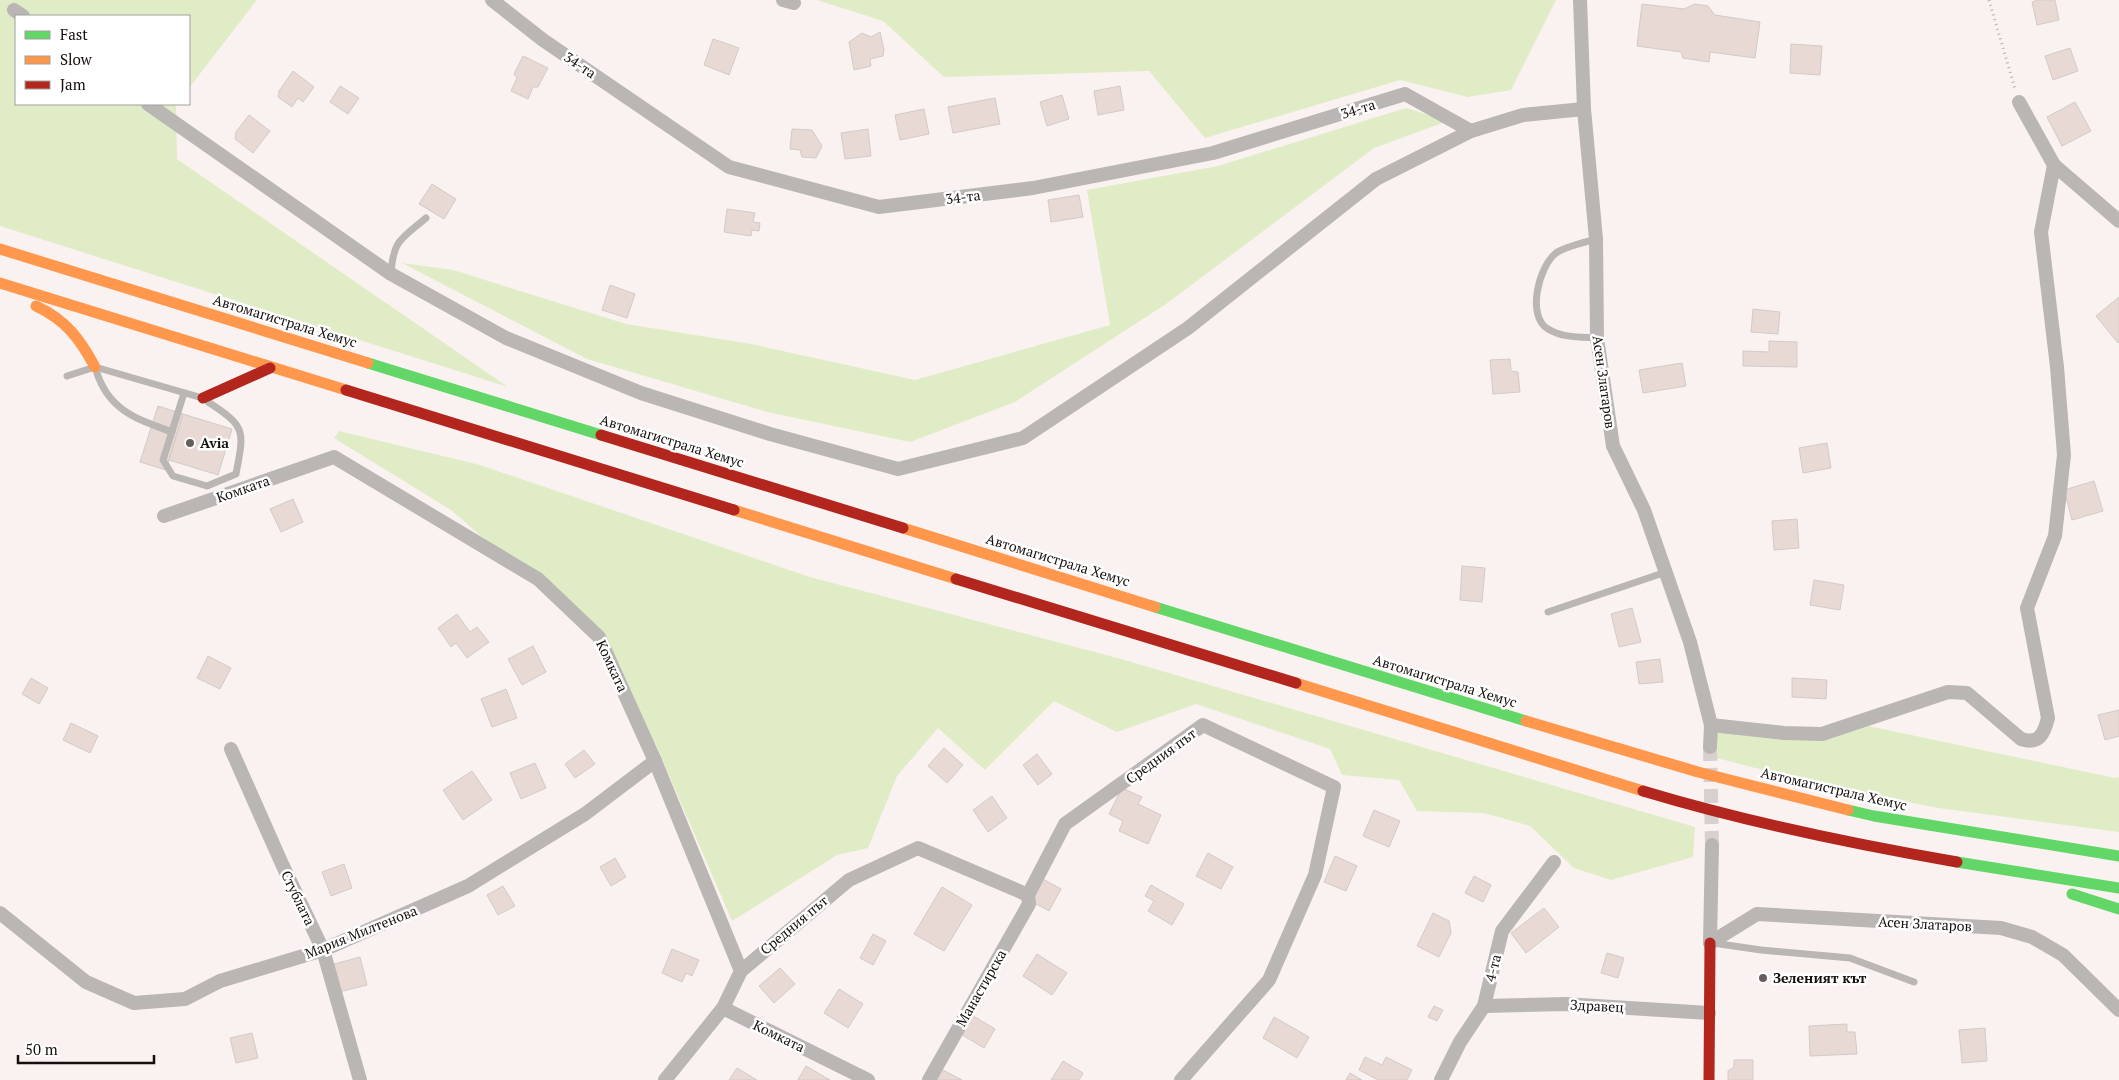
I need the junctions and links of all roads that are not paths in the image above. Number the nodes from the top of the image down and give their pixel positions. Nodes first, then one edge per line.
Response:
1 (492, 0) edge
2 (1580, 0) edge
3 (2019, 102) road end
4 (149, 105) edge
5 (1584, 109) junction
6 (1471, 131) junction
7 (2054, 165) junction
8 (426, 218) dead end
9 (2119, 221) edge
10 (1596, 239) junction
11 (0, 249) edge
12 (391, 274) junction
13 (0, 283) edge
14 (0, 292) edge
15 (1597, 338) junction
16 (95, 367) junction
17 (270, 368) junction
18 (67, 376) dead end
19 (184, 393) junction
20 (203, 398) junction
21 (172, 432) junction
22 (236, 474) junction
23 (242, 489) junction
24 (164, 516) dead end
25 (1666, 572) junction
26 (1548, 612) dead end
27 (1711, 724) junction
28 (1710, 748) tunnel mouth
29 (231, 749) dead end
30 (655, 761) junction
31 (1712, 845) tunnel mouth
32 (2119, 856) edge
33 (1554, 862) dead end
34 (1976, 864) junction
35 (2119, 888) edge
36 (1028, 895) junction
37 (2119, 909) edge
38 (0, 913) edge
39 (1710, 942) junction
40 (323, 950) junction
41 (741, 971) junction
42 (1914, 982) dead end
43 (1484, 1006) junction
44 (723, 1008) junction
45 (2119, 1010) edge
46 (1709, 1012) junction
47 (360, 1080) edge
48 (665, 1080) edge
49 (868, 1080) edge
50 (929, 1080) edge
51 (1182, 1080) edge
52 (1441, 1080) edge
53 (1709, 1080) edge

1 - 6 street, 34-та
2 - 5 street, Асен Златаров
3 - 7 street
4 - 12 street
5 - 6 street
5 - 10 street, Асен Златаров
6 - 12 street
7 - 9 street
7 - 27 street
8 - 12 lane
10 - 15 street, Асен Златаров
10 - 15 lane
11 - 32 main road, Автомагистрала Хемус
13 - 17 main road
14 - 16 main road
15 - 25 street, Асен Златаров
16 - 18 lane
16 - 19 lane
16 - 21 lane
17 - 20 main road
17 - 34 main road
19 - 20 lane
19 - 21 lane
20 - 22 lane
21 - 22 lane
22 - 23 lane
23 - 24 street, Комката
23 - 30 street, Комката
25 - 26 lane
25 - 27 street, Асен Златаров
27 - 28 street, Асен Златаров
29 - 40 street, Стублата
30 - 40 street, Мария Милтенова
30 - 41 street, Комката
31 - 39 street
33 - 43 street, 4-та
34 - 35 main road
34 - 37 main road
36 - 41 street, Средния път
36 - 50 street, Манастирска
36 - 51 street, Средния път
38 - 40 street, Мария Милтенова
39 - 42 lane
39 - 45 street, Асен Златаров
39 - 46 main road
40 - 47 street, Стублата
41 - 44 street
43 - 46 street, Здравец
43 - 52 street, 4-та
44 - 48 street
44 - 49 street, Комката
46 - 53 main road

